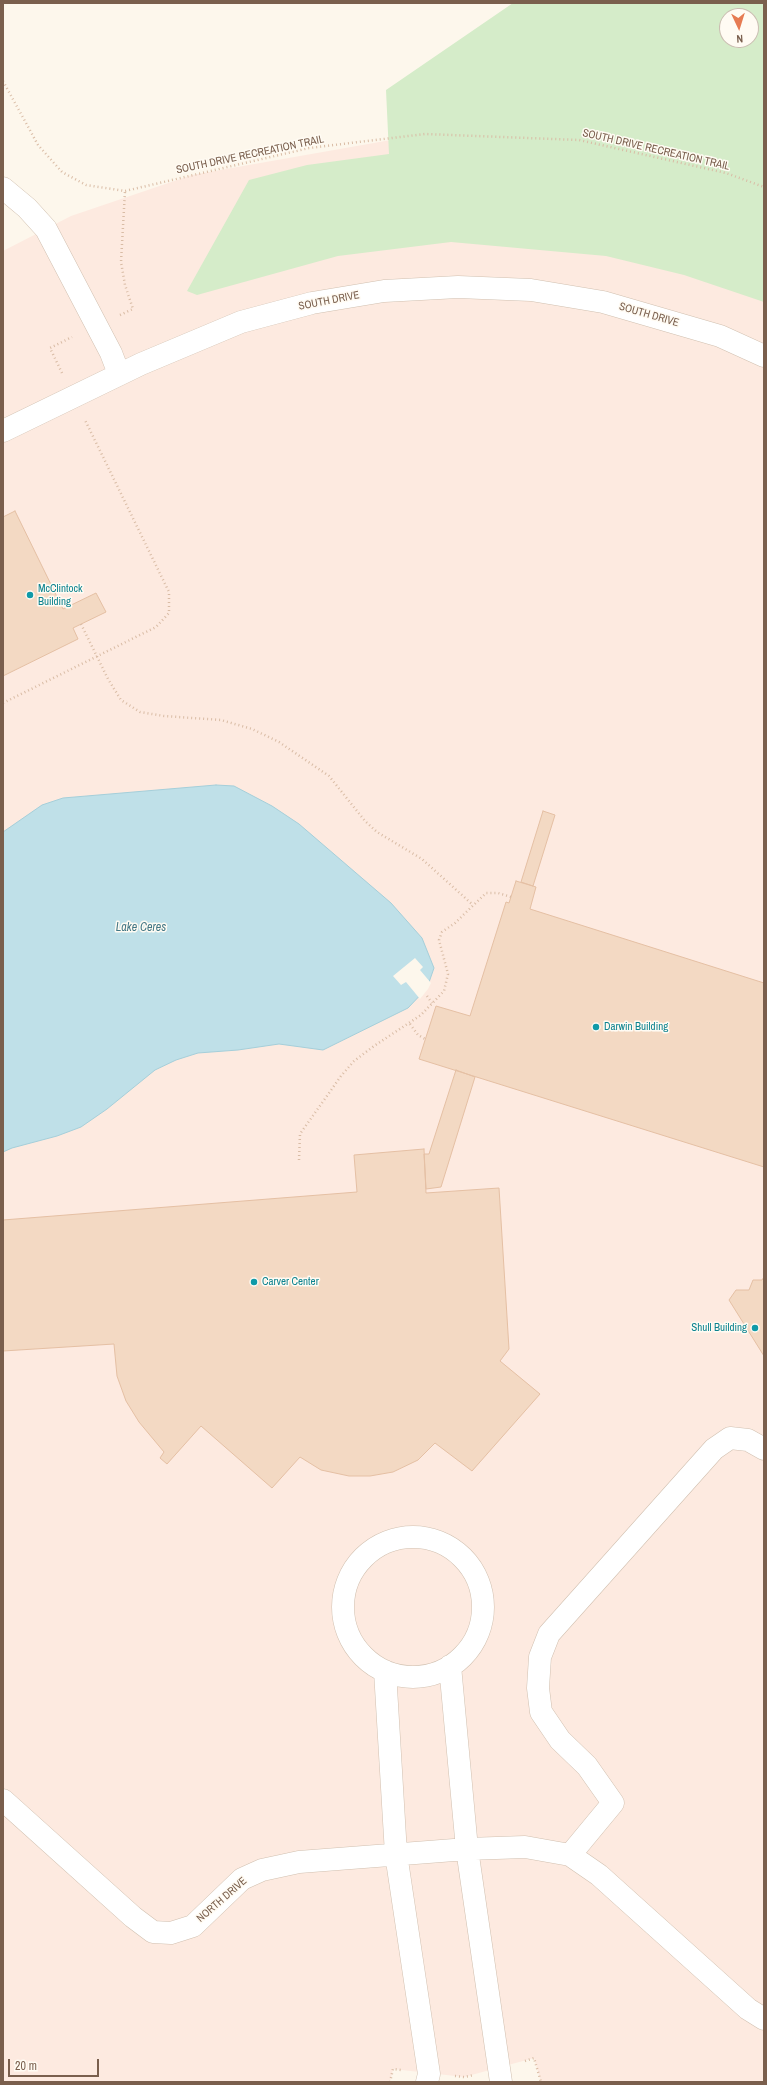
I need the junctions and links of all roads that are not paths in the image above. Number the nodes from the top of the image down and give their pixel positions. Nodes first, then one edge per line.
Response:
1 (3, 188) edge
2 (764, 356) edge
3 (119, 374) junction
4 (3, 430) edge
5 (764, 1449) edge
6 (450, 1666) junction
7 (385, 1670) junction
8 (3, 1800) edge
9 (466, 1849) junction
10 (396, 1854) junction
11 (570, 1855) junction
12 (764, 2019) edge
13 (499, 2076) edge
14 (428, 2078) edge

1 - 3 lane
2 - 3 lane, SOUTH DRIVE
3 - 4 lane, SOUTH DRIVE
5 - 11 lane
6 - 7 lane
6 - 7 lane
6 - 9 lane
7 - 10 lane
8 - 10 lane, NORTH DRIVE
9 - 10 lane, NORTH DRIVE
9 - 11 lane, NORTH DRIVE
9 - 13 lane
10 - 14 lane
11 - 12 lane

